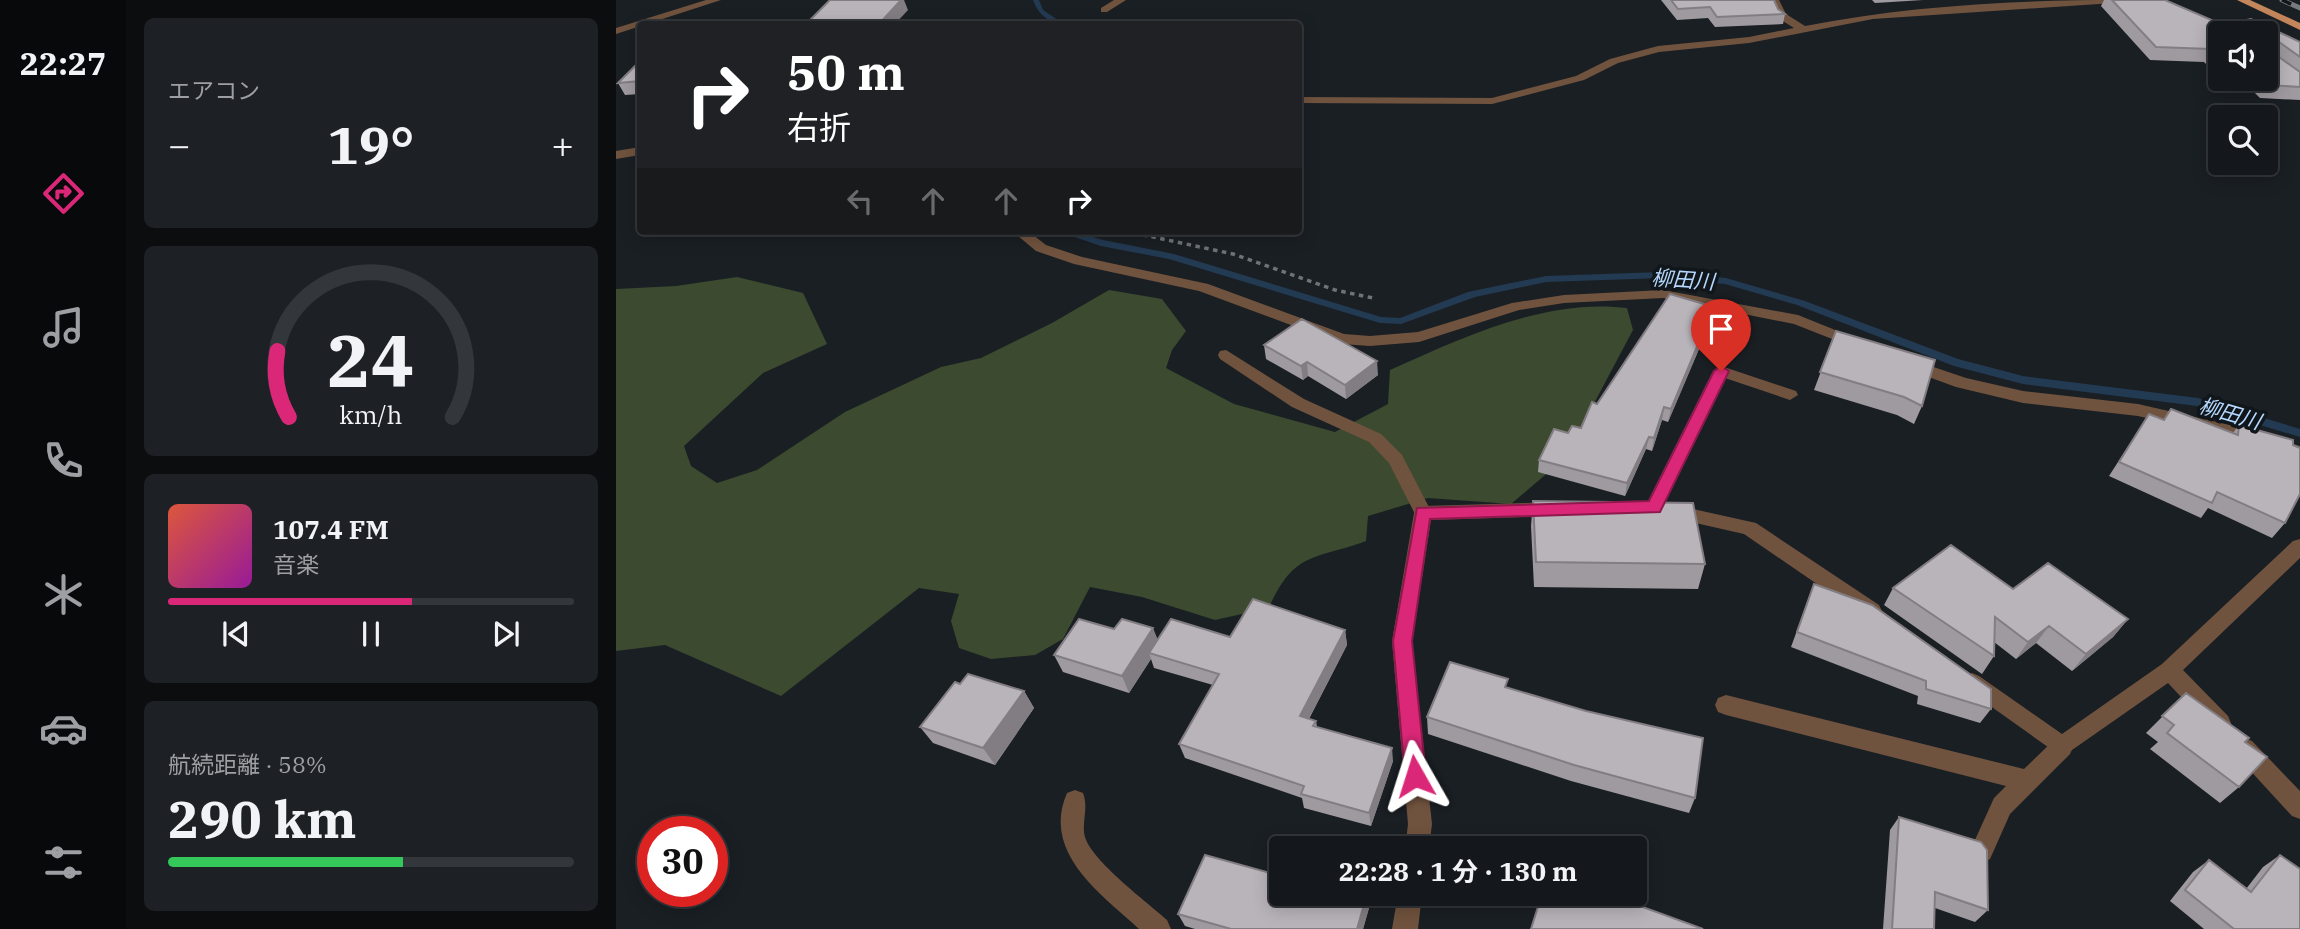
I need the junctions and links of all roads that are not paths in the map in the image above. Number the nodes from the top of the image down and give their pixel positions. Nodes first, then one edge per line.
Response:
1 (716, 0) edge
2 (1121, 0) edge
3 (1774, 0) edge
4 (2114, 0) edge
5 (2242, 0) edge
6 (1104, 10) dead end
7 (648, 21) edge
8 (637, 24) edge
9 (2300, 27) edge
10 (1802, 29) junction
11 (616, 31) edge
12 (1302, 100) edge
13 (637, 152) edge
14 (616, 155) edge
15 (1024, 235) edge
16 (1876, 351) edge
17 (1226, 355) dead end
18 (1900, 360) edge
19 (1790, 395) dead end
20 (2300, 452) edge
21 (1572, 509) edge
22 (1423, 513) junction
23 (2300, 546) edge
24 (1885, 620) edge
25 (1952, 667) edge
26 (2169, 670) junction
27 (1726, 705) dead end
28 (2062, 747) junction
29 (2029, 781) junction
30 (1075, 801) dead end
31 (2300, 808) edge
32 (1419, 836) edge
33 (1982, 851) edge
34 (1408, 906) edge
35 (1158, 929) edge
36 (1405, 929) edge

1 - 7 street
2 - 6 street
3 - 10 street
4 - 10 street
5 - 9 main road
8 - 11 street
10 - 12 street
13 - 14 street
15 - 16 street
17 - 22 street
18 - 20 street
19 - 24 street
21 - 22 street
22 - 32 street
23 - 26 street
25 - 28 street
26 - 28 street
26 - 31 street
27 - 29 street
28 - 29 street
29 - 33 street
30 - 35 street
34 - 36 street

